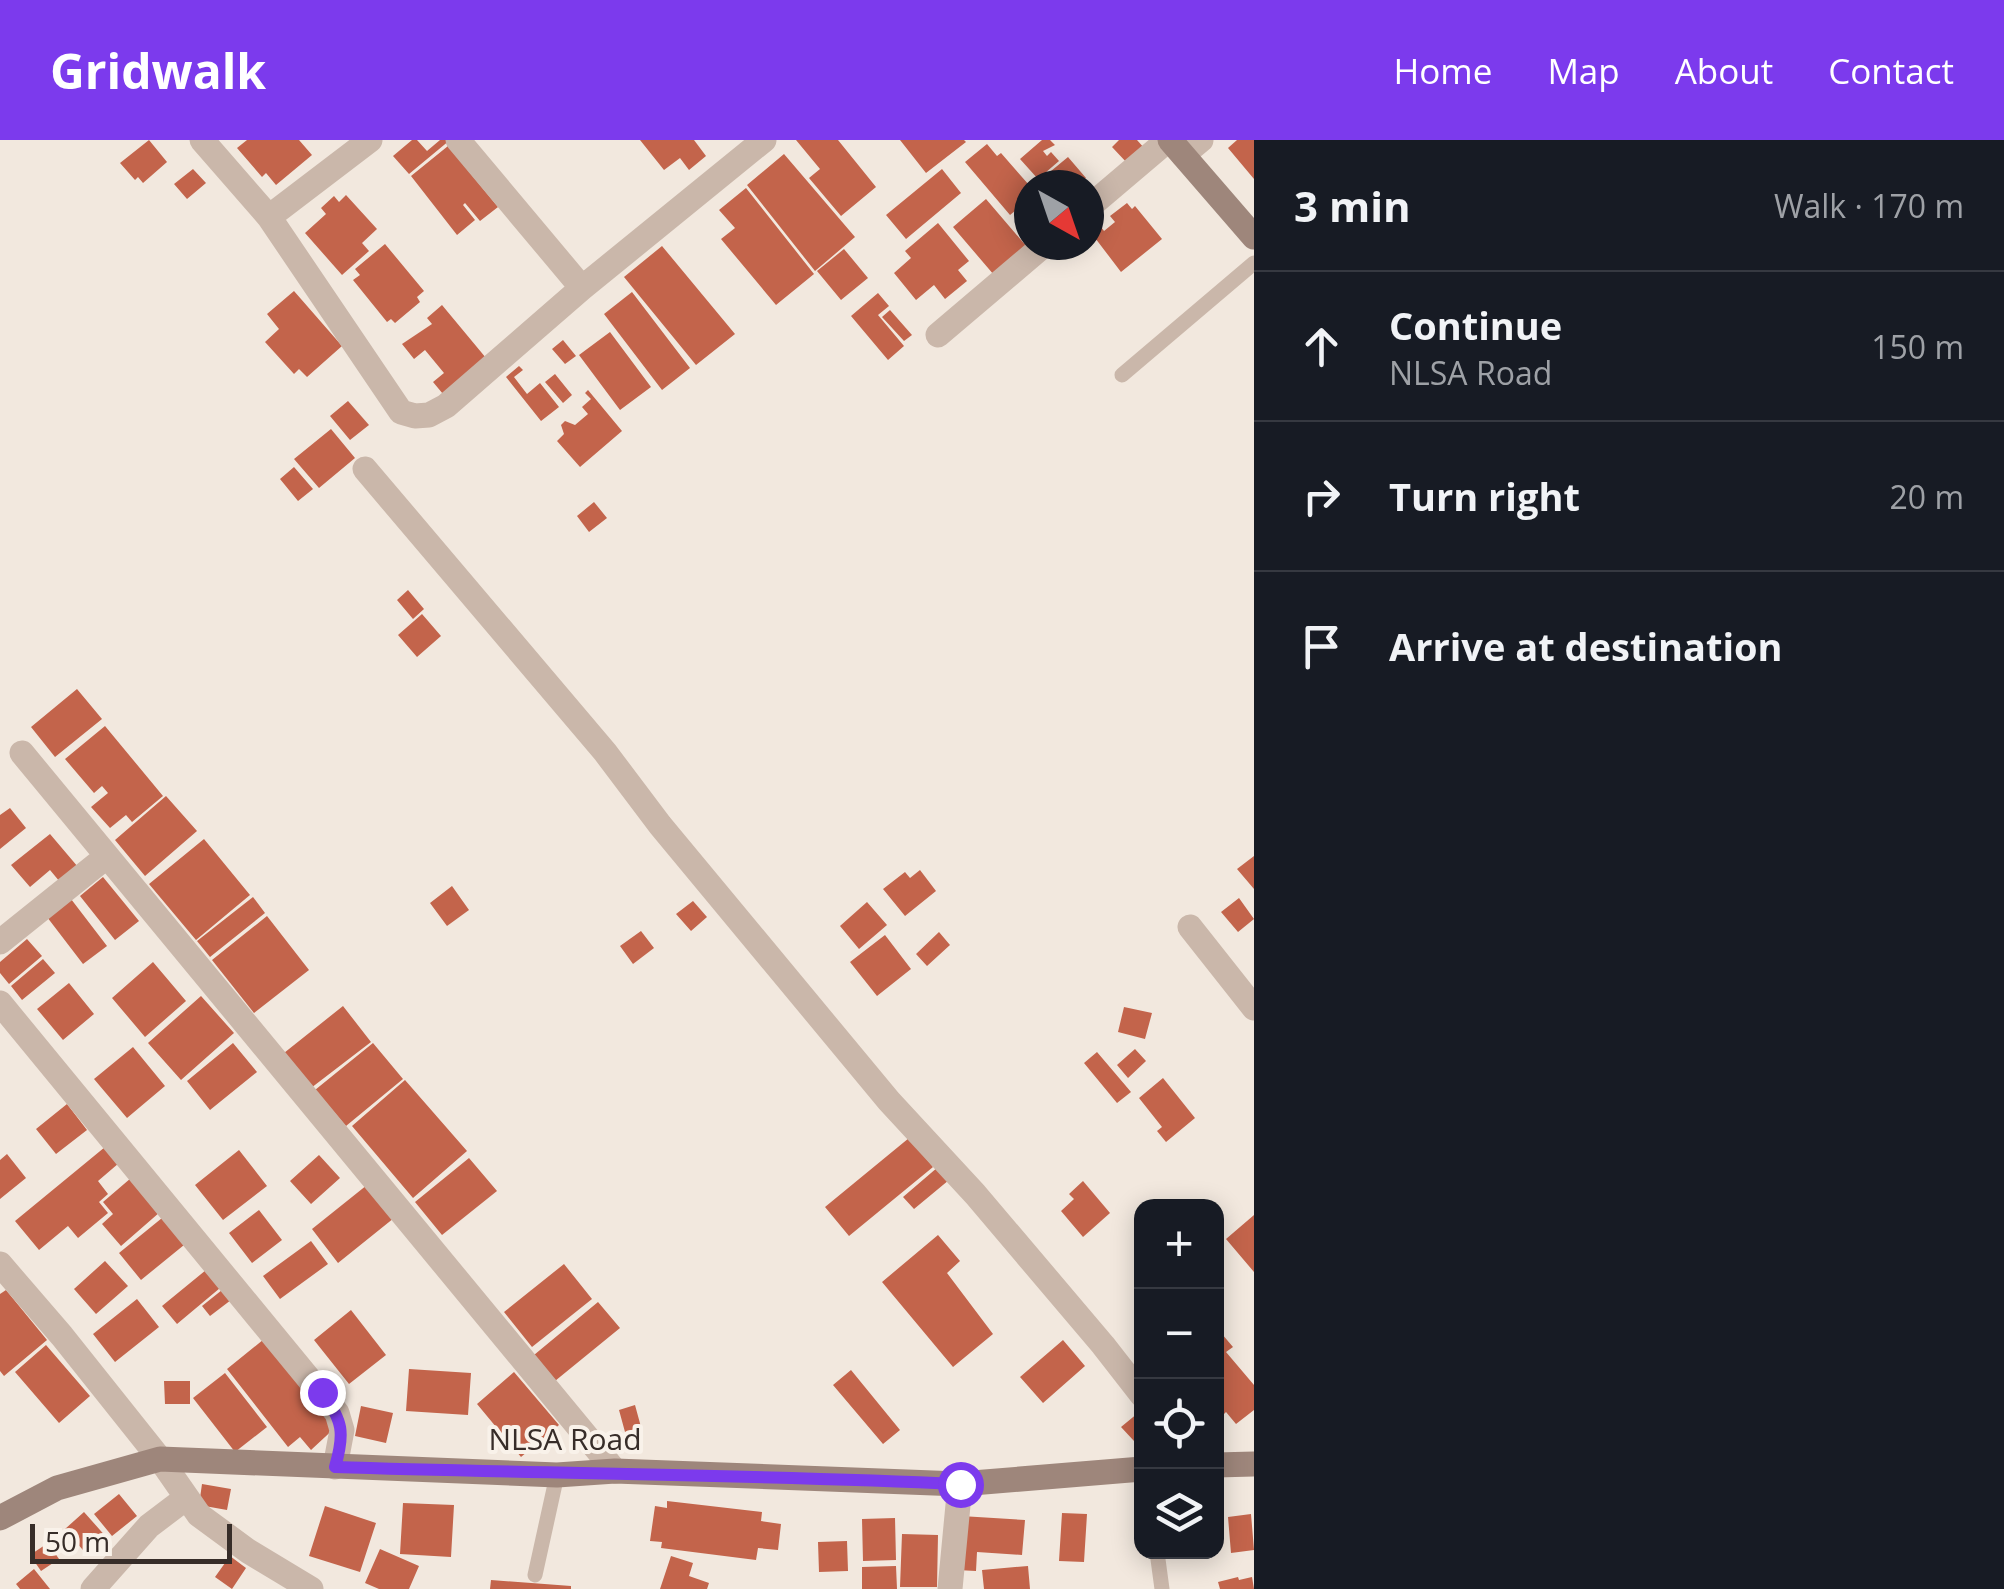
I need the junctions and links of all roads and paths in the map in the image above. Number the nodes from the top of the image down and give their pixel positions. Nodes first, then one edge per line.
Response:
1 (202, 140) edge
2 (370, 140) edge
3 (458, 140) edge
4 (764, 140) edge
5 (1180, 144) edge
6 (1104, 197) edge
7 (269, 217) junction
8 (1254, 237) edge
9 (1026, 260) edge
10 (1254, 263) edge
11 (582, 288) junction
12 (938, 335) dead end
13 (1122, 374) dead end
14 (365, 469) dead end
15 (22, 753) dead end
16 (106, 856) junction
17 (1190, 927) dead end
18 (0, 942) edge
19 (0, 1003) edge
20 (1254, 1008) edge
21 (0, 1264) edge
22 (1134, 1384) edge
23 (160, 1459) junction
24 (1254, 1464) edge
25 (1224, 1465) edge
26 (335, 1467) junction
27 (1134, 1471) edge
28 (615, 1472) junction
29 (557, 1474) junction
30 (960, 1484) junction
31 (186, 1498) junction
32 (0, 1518) edge
33 (1158, 1559) edge
34 (535, 1575) dead end
35 (93, 1589) edge
36 (311, 1589) edge
37 (950, 1589) edge
38 (1162, 1589) edge

1 - 7 street
2 - 7 street
3 - 11 street
4 - 11 street
5 - 6 street
5 - 8 main road
7 - 11 street
9 - 12 street
10 - 13 lane
14 - 22 street
15 - 16 street
16 - 18 street
16 - 28 street
17 - 20 street
19 - 26 street
21 - 23 street
23 - 26 main road, NLSA Road
23 - 31 street
23 - 32 main road, NLSA Road
24 - 25 main road
26 - 29 main road, NLSA Road
27 - 30 main road, NLSA Road
28 - 29 main road, NLSA Road
28 - 30 main road, NLSA Road
29 - 34 lane
30 - 37 street
31 - 35 street
31 - 36 street
33 - 38 lane

